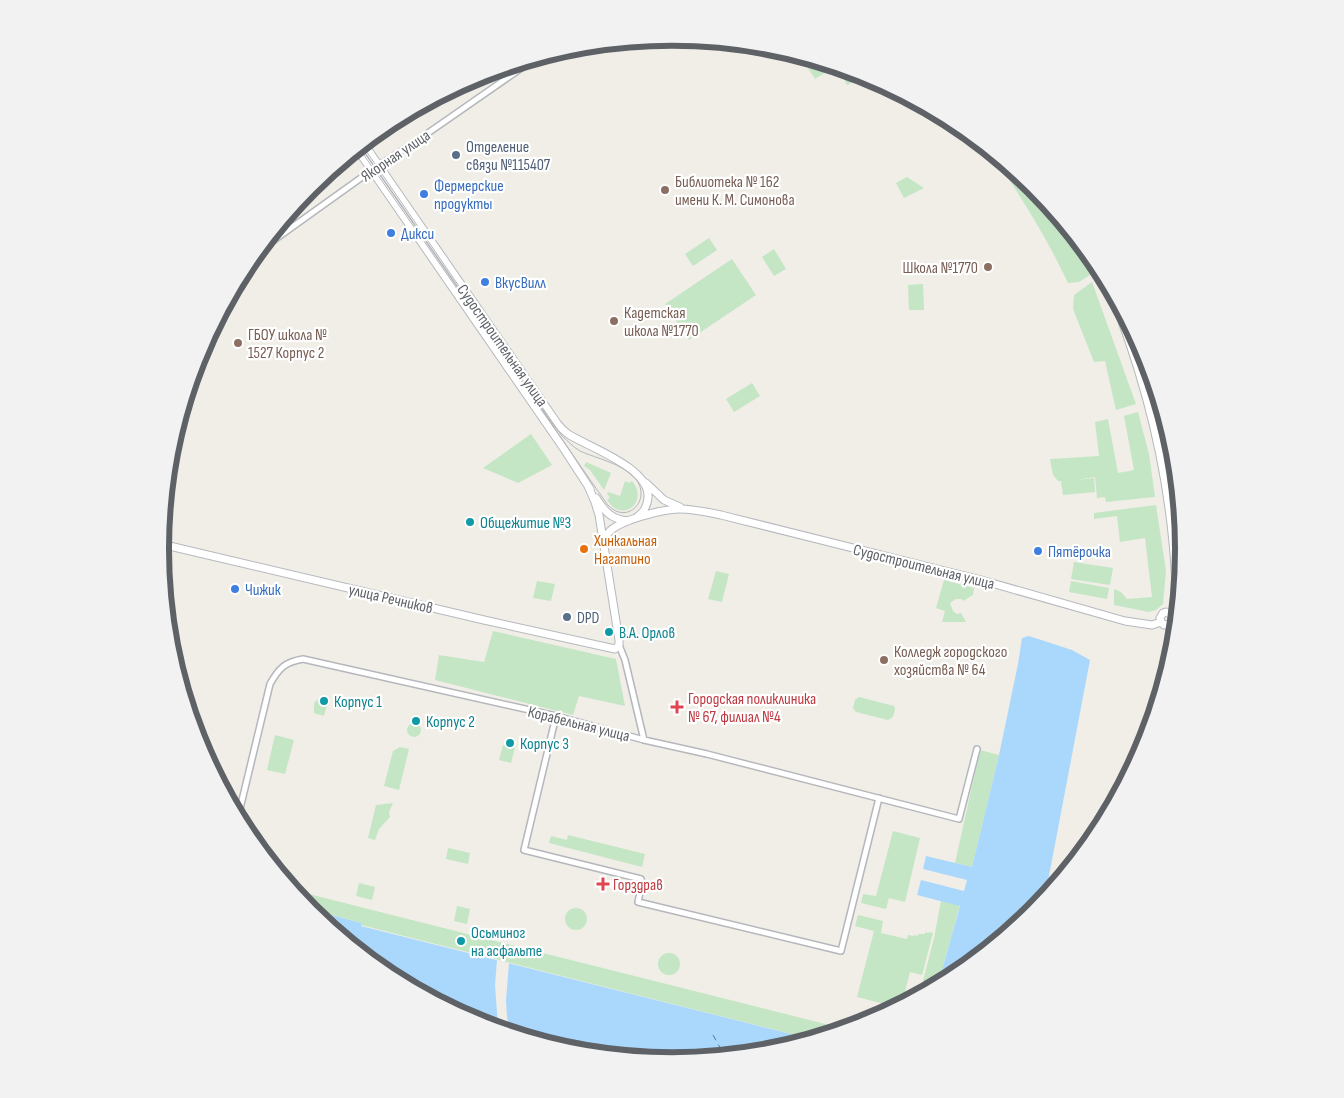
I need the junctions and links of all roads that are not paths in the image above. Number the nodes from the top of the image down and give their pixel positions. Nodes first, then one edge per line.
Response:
1 (517, 71) edge
2 (368, 149) edge
3 (361, 154) edge
4 (379, 165) junction
5 (371, 170) junction
6 (276, 239) edge
7 (1131, 346) edge
8 (573, 437) junction
9 (564, 449) junction
10 (642, 480) junction
11 (588, 486) junction
12 (687, 509) junction
13 (632, 520) junction
14 (603, 545) junction
15 (169, 546) edge
16 (1174, 566) edge
17 (1170, 614) edge
18 (619, 645) junction
19 (556, 716) junction
20 (644, 740) junction
21 (977, 749) dead end
22 (879, 798) junction
23 (241, 806) edge

1 - 4 street, Якорная улица
2 - 4 street, Судостроительная улица
3 - 5 street, Судостроительная улица
4 - 5 street, Якорная улица
4 - 8 street, Судостроительная улица
5 - 6 street, Якорная улица
5 - 9 street, Судостроительная улица
7 - 16 street, Судостроительная улица
8 - 9 street
8 - 10 street, Судостроительная улица
9 - 11 street, Судостроительная улица
10 - 12 street, Судостроительная улица
10 - 13 street
11 - 13 street
11 - 14 street
12 - 13 street
12 - 17 street, Судостроительная улица
13 - 14 street
14 - 18 street
15 - 18 street, улица Речников
18 - 20 street
19 - 20 street, Корабельная улица
19 - 22 street
19 - 23 street, Корабельная улица
20 - 22 street, Корабельная улица
21 - 22 street, Корабельная улица

